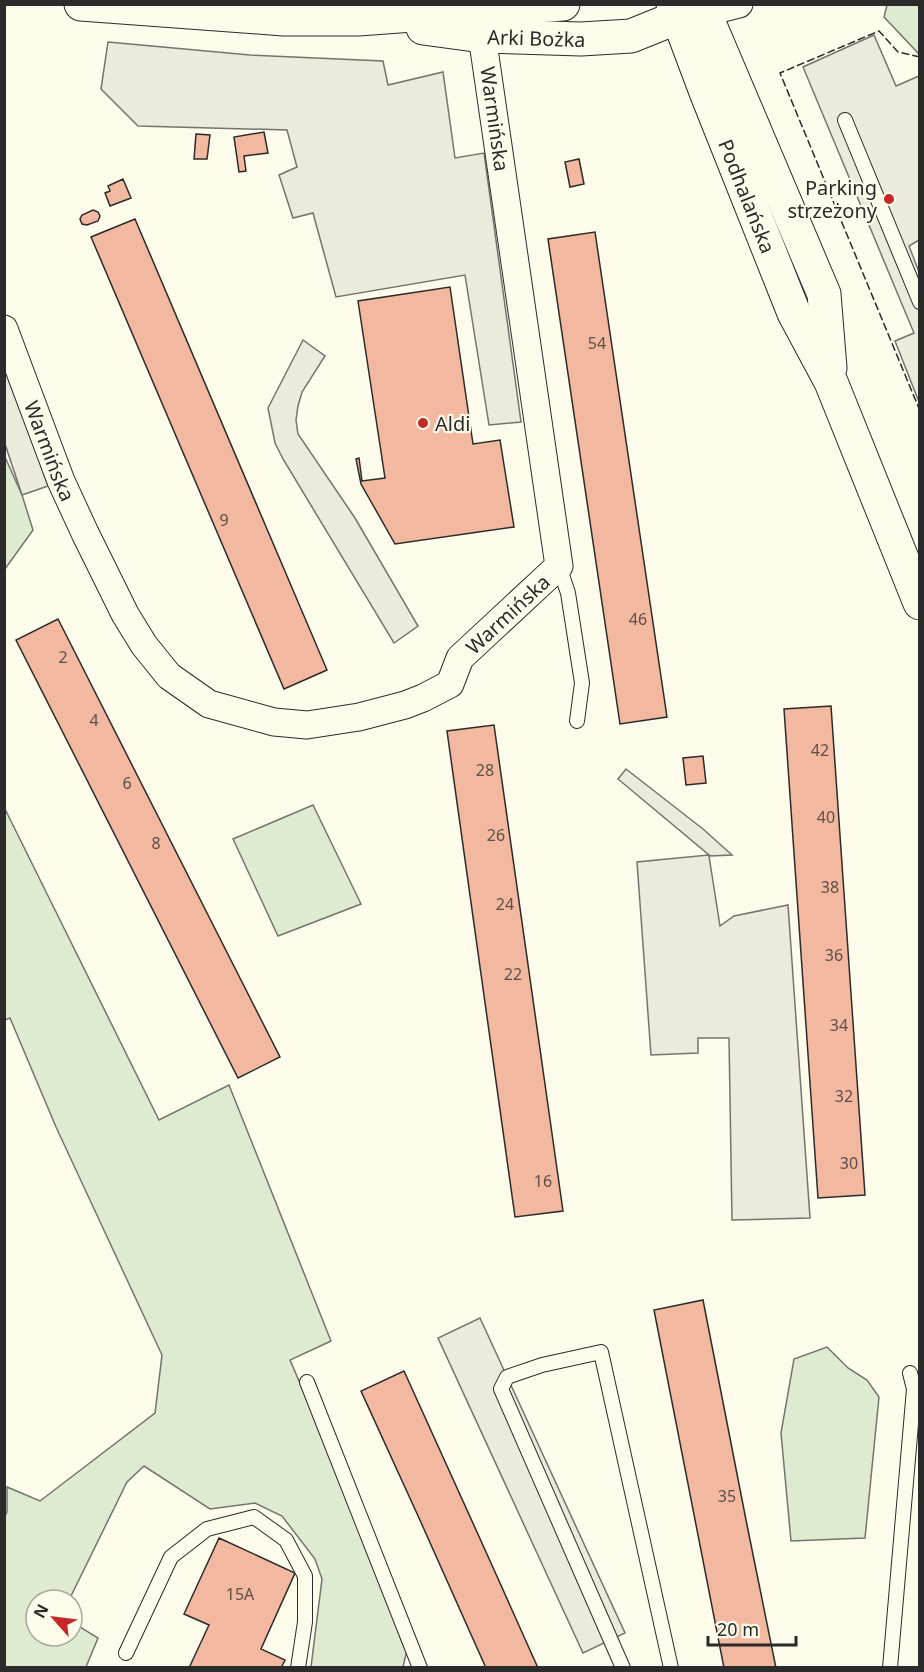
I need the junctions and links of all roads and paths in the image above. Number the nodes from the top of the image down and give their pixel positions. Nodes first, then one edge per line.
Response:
1 (81, 4) edge
2 (563, 4) edge
3 (646, 4) edge
4 (739, 4) edge
5 (553, 5) edge
6 (689, 10) edge
7 (475, 23) junction
8 (845, 120) dead end
9 (920, 302) edge
10 (4, 329) edge
11 (559, 566) junction
12 (920, 603) edge
13 (577, 721) dead end
14 (910, 1374) dead end
15 (306, 1382) dead end
16 (126, 1653) dead end
17 (298, 1668) edge
18 (420, 1668) edge
19 (622, 1668) edge
20 (670, 1668) edge
21 (890, 1668) edge

1 - 7 street, Arki Bożka
2 - 5 street, Arki Bożka
3 - 6 street
4 - 6 street
5 - 7 street, Arki Bożka
6 - 7 street, Arki Bożka
6 - 12 street, Podhalańska
7 - 11 street, Warmińska
8 - 9 lane
10 - 11 street, Warmińska
11 - 13 lane
14 - 21 lane
15 - 18 lane
16 - 17 lane
19 - 20 lane

